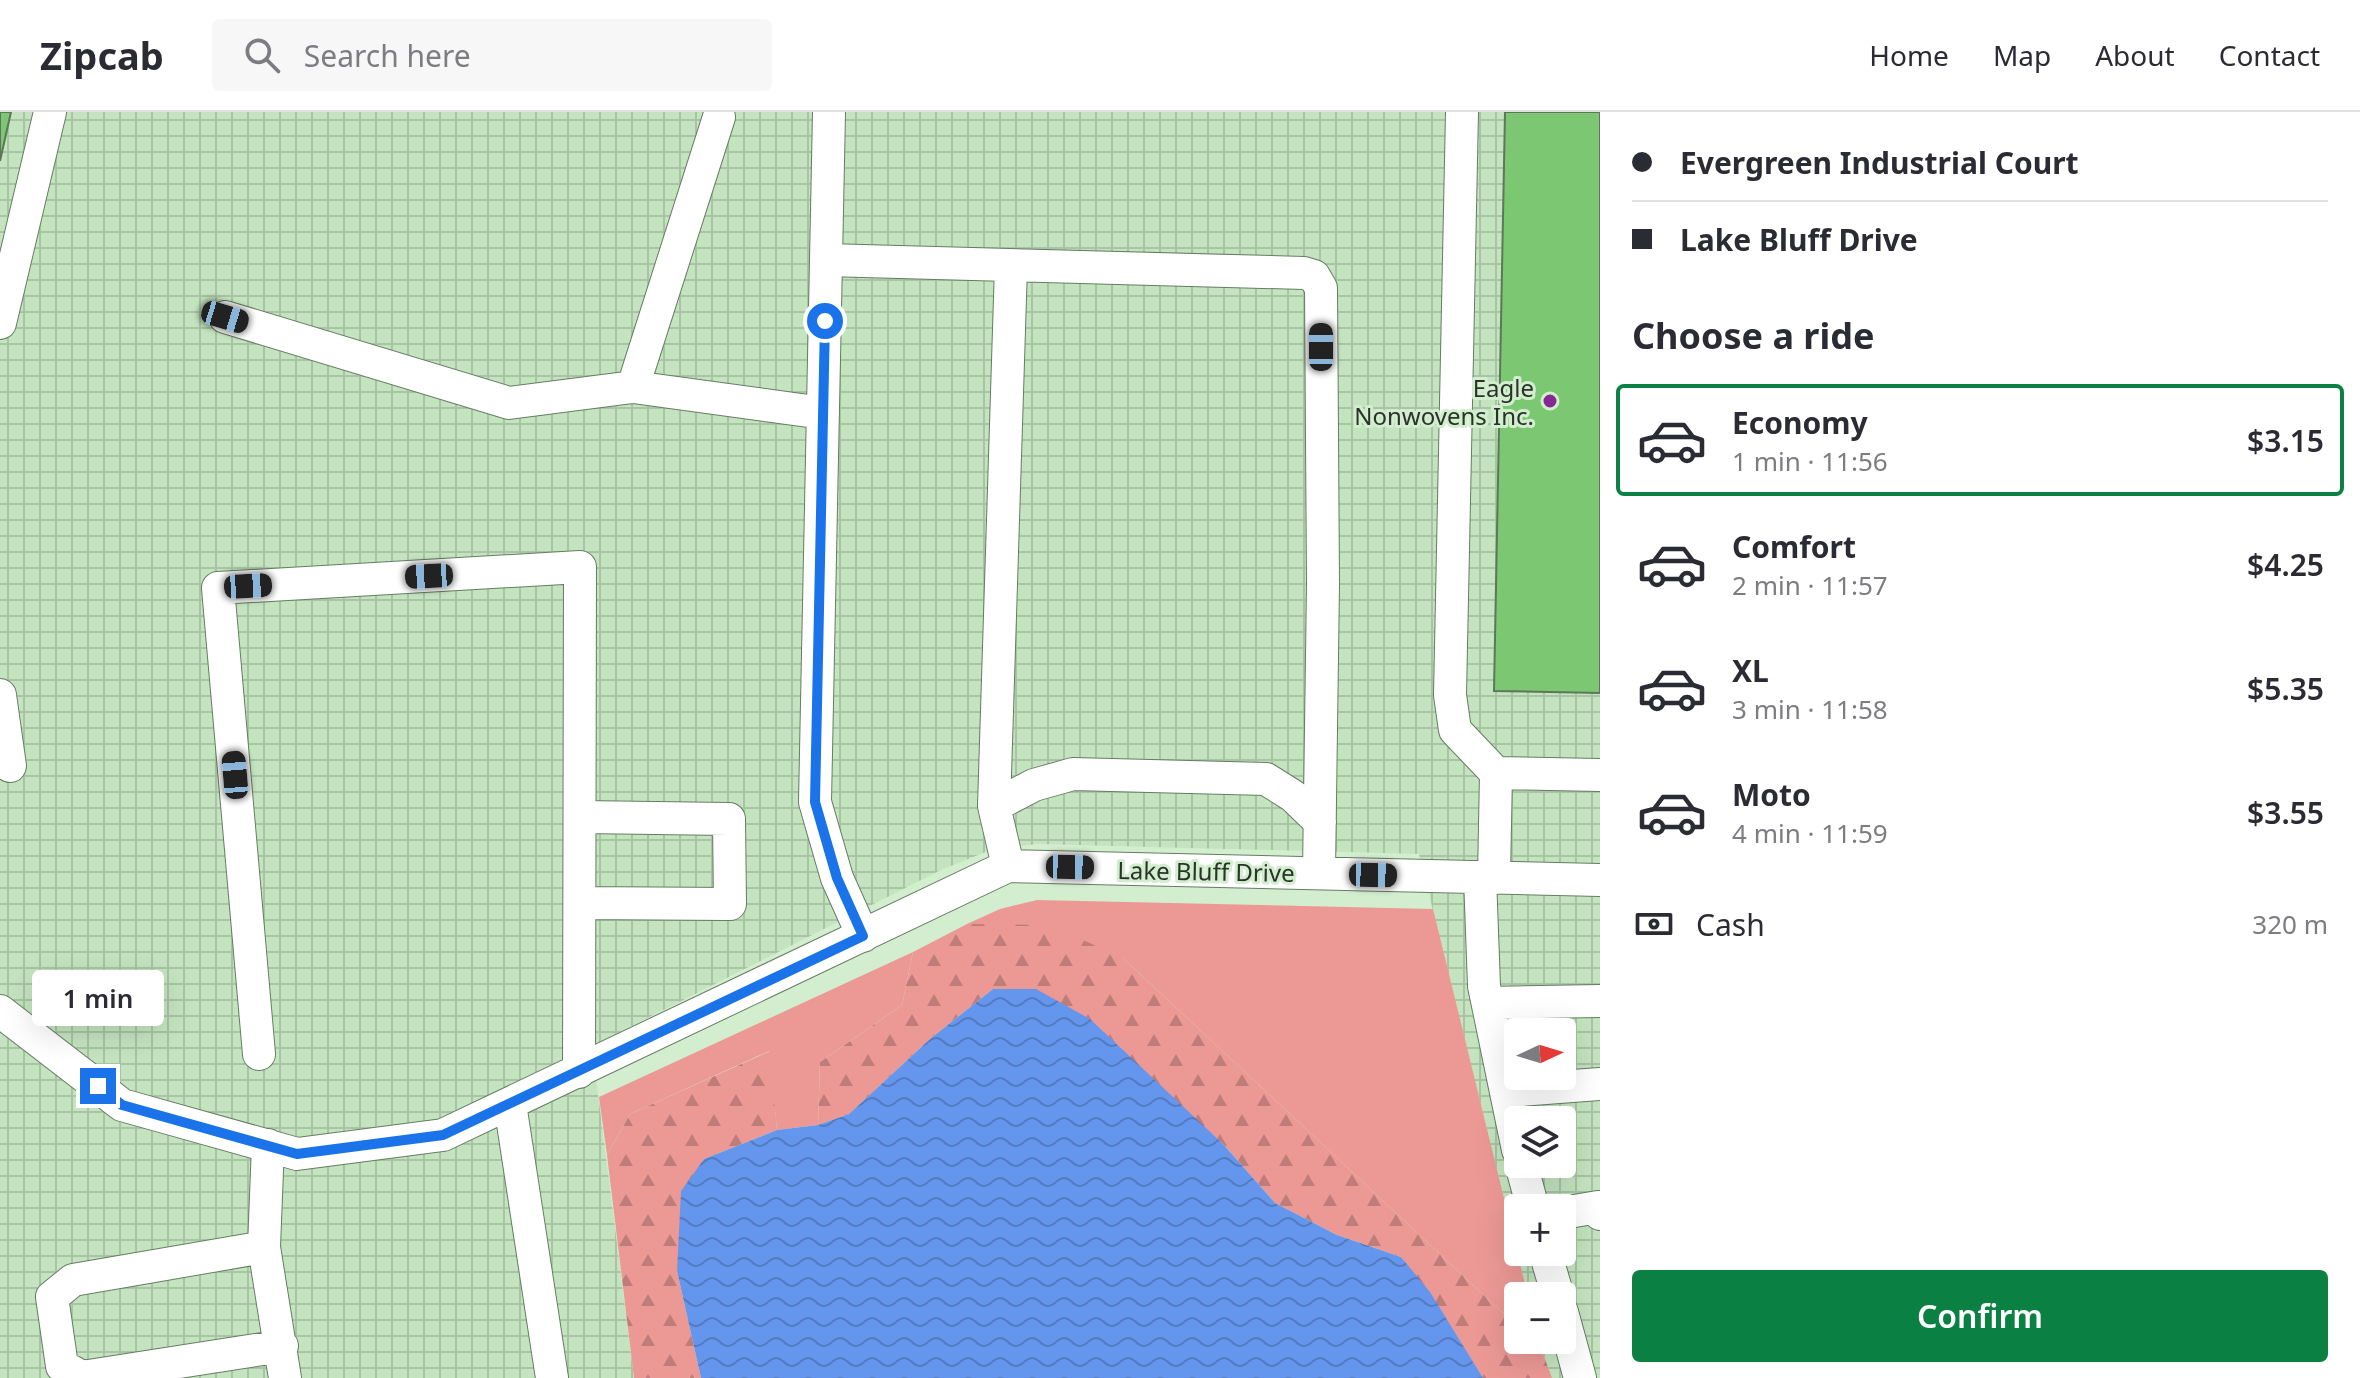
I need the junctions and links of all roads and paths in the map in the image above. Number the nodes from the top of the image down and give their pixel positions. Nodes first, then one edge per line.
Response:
1 (50, 112) edge
2 (829, 112) edge
3 (1462, 112) edge
4 (719, 117) dead end
5 (826, 260) junction
6 (1011, 266) junction
7 (225, 317) dead end
8 (0, 323) edge
9 (633, 387) junction
10 (823, 413) junction
11 (0, 695) edge
12 (10, 766) dead end
13 (1496, 773) junction
14 (1600, 775) edge
15 (994, 806) junction
16 (581, 817) junction
17 (1320, 822) junction
18 (1008, 866) junction
19 (1319, 873) junction
20 (1487, 877) junction
21 (1600, 880) edge
22 (581, 903) junction
23 (863, 936) junction
24 (1600, 1001) edge
25 (1488, 1003) junction
26 (0, 1011) edge
27 (259, 1054) dead end
28 (579, 1072) junction
29 (1600, 1084) edge
30 (1506, 1091) junction
31 (510, 1104) junction
32 (1509, 1106) edge
33 (268, 1145) junction
34 (1576, 1211) edge
35 (1600, 1214) edge
36 (264, 1247) junction
37 (1576, 1341) edge
38 (282, 1346) junction
39 (1585, 1359) edge
40 (285, 1378) edge
41 (552, 1378) edge

1 - 8 street
2 - 5 street
3 - 13 street
4 - 9 street
5 - 6 street
5 - 10 street
6 - 15 street
6 - 17 street
7 - 9 street
9 - 10 street
10 - 23 street
11 - 12 street
13 - 14 street
13 - 20 street
15 - 17 street
15 - 18 street
16 - 22 street
16 - 22 street
16 - 27 street
17 - 19 street
18 - 19 street, Lake Bluff Drive
18 - 23 street, Lake Bluff Drive
19 - 20 street, Lake Bluff Drive
20 - 21 street, Lake Bluff Drive
20 - 25 street
22 - 28 street
23 - 28 street, Lake Bluff Drive
24 - 25 street
25 - 30 street
26 - 33 street, Lake Bluff Drive
28 - 31 street, Lake Bluff Drive
29 - 30 street
30 - 32 street
31 - 33 street, Lake Bluff Drive
31 - 41 street
33 - 36 street
34 - 35 street
36 - 38 street
36 - 38 street
37 - 39 street
38 - 40 street

